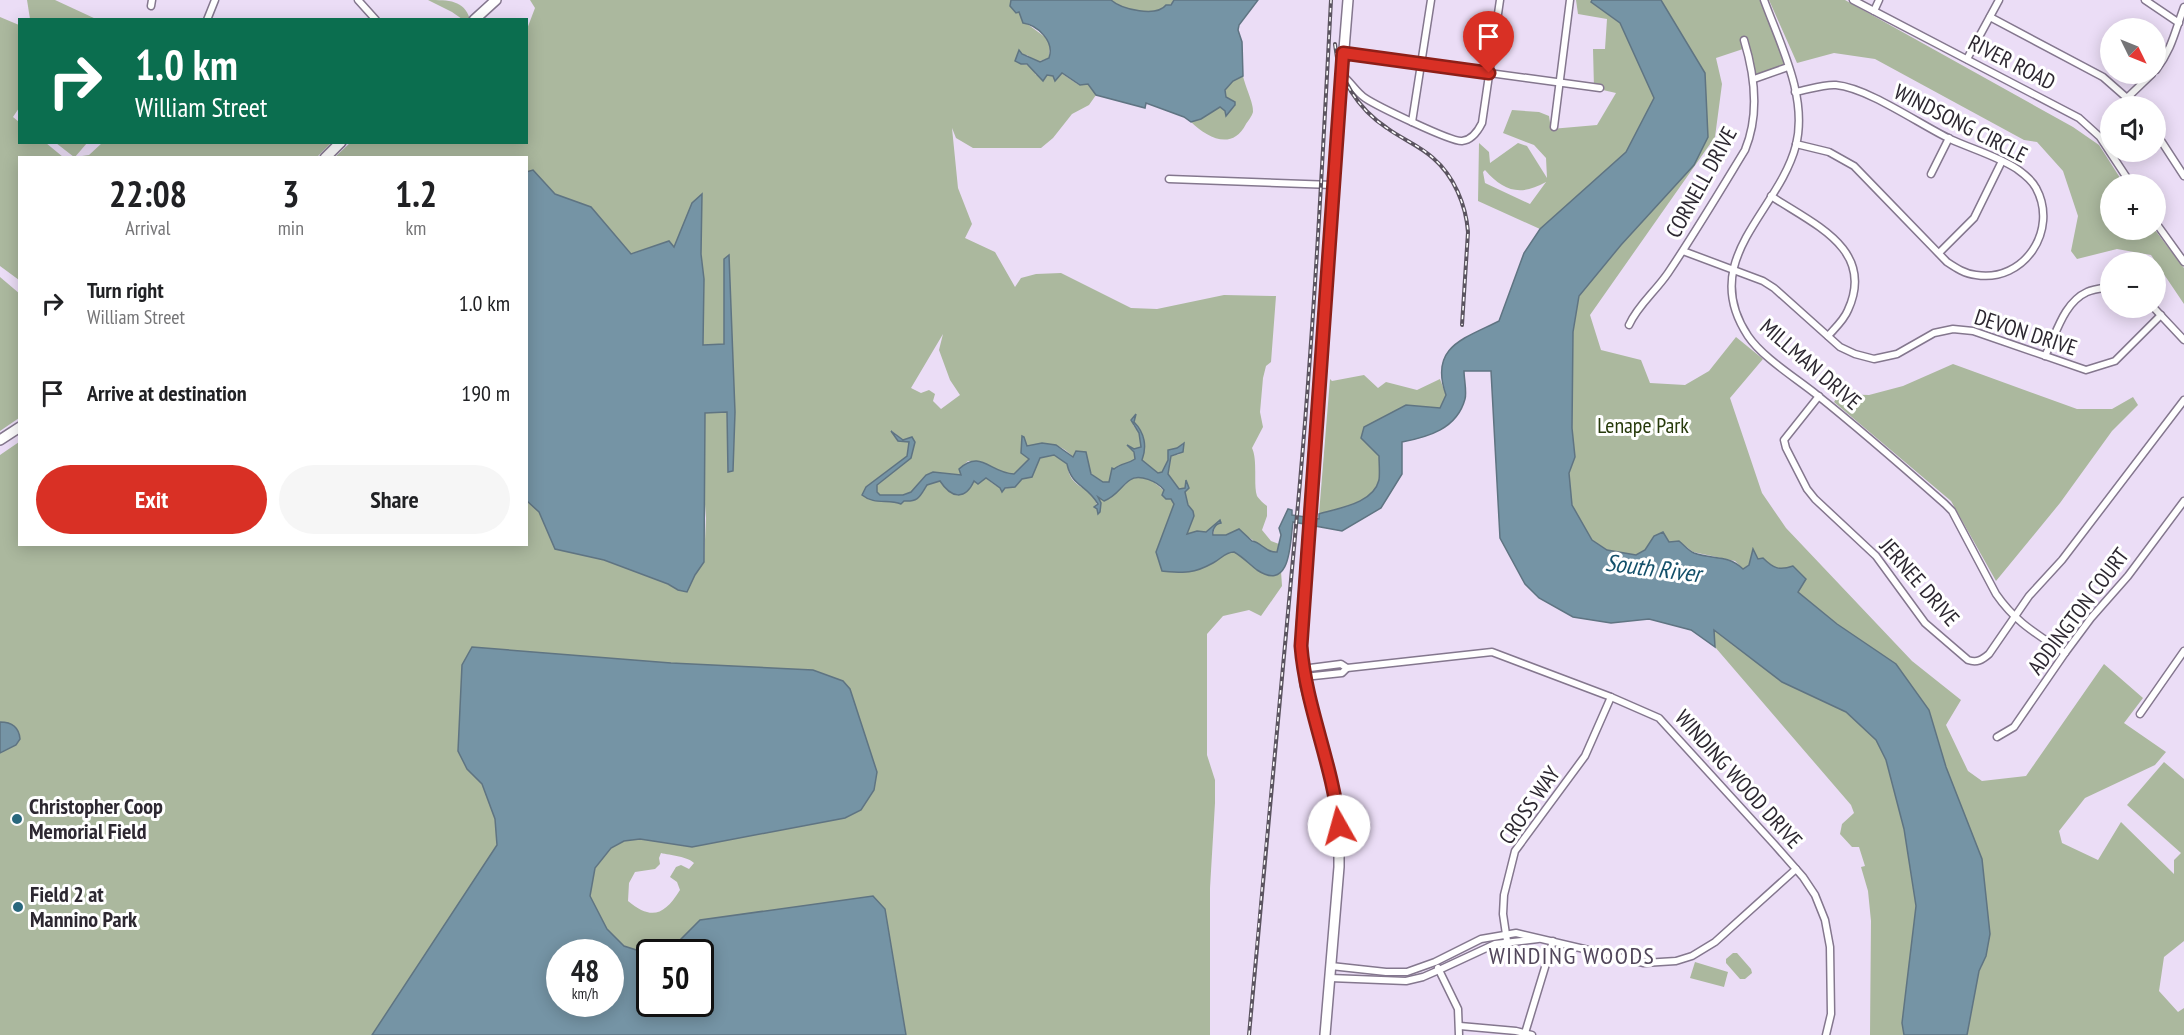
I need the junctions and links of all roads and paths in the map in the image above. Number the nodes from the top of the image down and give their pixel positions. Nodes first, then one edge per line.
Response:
1 (215, 0) edge
2 (358, 0) edge
3 (496, 0) edge
4 (1348, 0) edge
5 (1431, 0) edge
6 (1500, 0) edge
7 (1570, 0) edge
8 (1764, 0) edge
9 (1853, 0) edge
10 (1879, 0) edge
11 (1999, 0) edge
12 (2145, 0) edge
13 (2184, 7) edge
14 (1874, 11) junction
15 (1990, 17) junction
16 (208, 18) edge
17 (374, 18) edge
18 (476, 18) edge
19 (2179, 23) junction
20 (1744, 40) dead end
21 (1343, 53) junction
22 (2166, 57) edge
23 (1967, 59) junction
24 (1421, 64) junction
25 (1788, 67) junction
26 (1489, 73) junction
27 (1342, 75) junction
28 (1754, 79) junction
29 (1559, 83) junction
30 (2141, 84) edge
31 (1600, 88) dead end
32 (1795, 92) junction
33 (2126, 96) edge
34 (2128, 96) edge
35 (1412, 122) junction
36 (1554, 127) dead end
37 (1949, 138) junction
38 (339, 144) edge
39 (1796, 144) junction
40 (2166, 147) edge
41 (327, 156) edge
42 (2002, 161) junction
43 (2182, 169) edge
44 (1930, 174) dead end
45 (2124, 174) edge
46 (2184, 177) edge
47 (1169, 179) dead end
48 (1333, 185) junction
49 (1771, 196) junction
50 (2166, 237) edge
51 (1683, 251) junction
52 (1939, 253) junction
53 (2184, 262) edge
54 (1734, 271) junction
55 (2100, 289) edge
56 (2158, 318) edge
57 (2164, 318) edge
58 (1629, 325) dead end
59 (1828, 336) junction
60 (2184, 340) edge
61 (2045, 356) junction
62 (1820, 396) junction
63 (2184, 400) edge
64 (18, 428) edge
65 (0, 440) edge
66 (2184, 501) edge
67 (2014, 617) junction
68 (2184, 651) edge
69 (2065, 653) junction
70 (1303, 673) junction
71 (1611, 697) junction
72 (2140, 714) dead end
73 (1997, 737) dead end
74 (1796, 869) junction
75 (1506, 933) junction
76 (1538, 939) junction
77 (1507, 941) junction
78 (1552, 941) junction
79 (1435, 962) junction
80 (1331, 966) junction
81 (1439, 970) junction
82 (1330, 978) junction
83 (1460, 1026) junction
84 (1529, 1034) edge
85 (1325, 1035) edge
86 (1459, 1035) edge
87 (1826, 1035) edge

1 - 16 street
2 - 17 street
3 - 18 main road
4 - 21 main road
5 - 24 street
6 - 26 street
7 - 29 street
8 - 25 street, MILLMAN DRIVE
9 - 14 street, RIVER ROAD
10 - 14 street
11 - 15 street
12 - 19 street
13 - 19 street
14 - 23 street, RIVER ROAD
15 - 23 street
15 - 33 street
19 - 22 street
20 - 28 street, CORNELL DRIVE
21 - 24 street
21 - 27 main road
23 - 45 street, RIVER ROAD
24 - 26 street
24 - 35 street
25 - 28 street
25 - 32 street, MILLMAN DRIVE
26 - 29 street
26 - 35 street
27 - 35 street
27 - 48 main road
28 - 51 street, CORNELL DRIVE
29 - 31 street
29 - 36 street
30 - 34 street
32 - 37 street, WINDSONG CIRCLE
32 - 39 street, MILLMAN DRIVE
37 - 42 street, WINDSONG CIRCLE
37 - 44 street
38 - 41 main road
39 - 49 street, MILLMAN DRIVE
39 - 52 street, WINDSONG CIRCLE
40 - 43 street
42 - 52 street
42 - 52 street, WINDSONG CIRCLE
43 - 46 street
47 - 48 street
48 - 70 main road
49 - 54 street, MILLMAN DRIVE
49 - 59 street
50 - 53 street
51 - 54 street, DEVON DRIVE
51 - 58 street, CORNELL DRIVE
54 - 59 street, DEVON DRIVE
54 - 62 street, MILLMAN DRIVE
55 - 61 street
56 - 61 street, DEVON DRIVE
57 - 60 street
59 - 61 street, DEVON DRIVE
62 - 67 street, MILLMAN DRIVE
62 - 67 street, JERNEE DRIVE
63 - 67 street, JERNEE DRIVE
64 - 65 main road
66 - 69 street, ADDINGTON COURT
67 - 69 street, MILLMAN DRIVE
68 - 72 street
69 - 73 street, ADDINGTON COURT
70 - 71 street, WINDING WOOD DRIVE
70 - 80 main road
71 - 74 street, WINDING WOOD DRIVE
71 - 75 street, CROSS WAY
74 - 78 street
74 - 87 street, WINDING WOOD DRIVE
75 - 76 street
75 - 77 street, CROSS WAY
75 - 79 street
76 - 77 street
76 - 78 street
77 - 81 street
78 - 84 street
79 - 80 street
79 - 81 street
80 - 82 main road
81 - 82 street
81 - 83 street
82 - 85 main road
83 - 84 street
83 - 86 street

